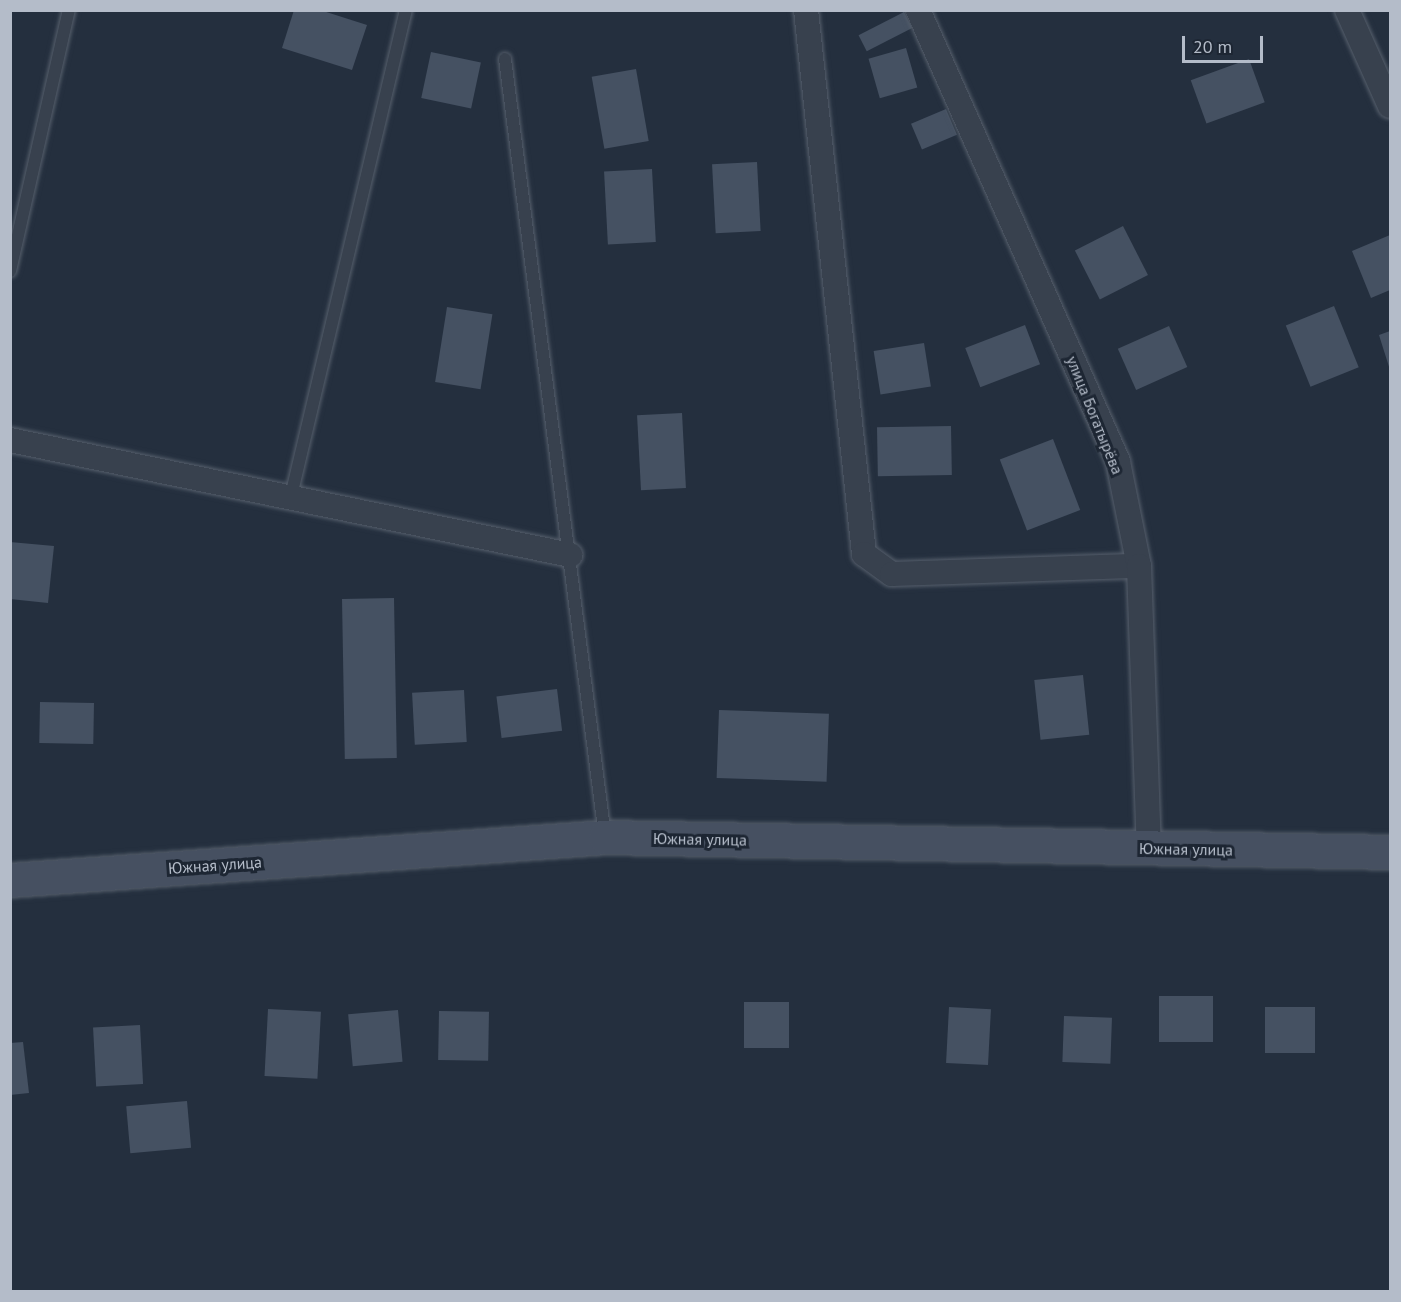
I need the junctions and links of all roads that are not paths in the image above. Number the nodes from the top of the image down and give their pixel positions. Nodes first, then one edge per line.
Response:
1 (69, 10) edge
2 (406, 10) edge
3 (806, 10) edge
4 (918, 10) edge
5 (1347, 10) edge
6 (505, 59) dead end
7 (1390, 106) edge
8 (10, 271) edge
9 (10, 440) edge
10 (291, 496) junction
11 (570, 555) junction
12 (1139, 566) junction
13 (605, 837) junction
14 (1149, 849) junction
15 (1390, 852) edge
16 (10, 880) edge

1 - 8 lane
2 - 10 lane
3 - 12 street
4 - 12 street, улица Богатырёва
5 - 7 street
6 - 11 lane
9 - 10 street
10 - 11 street
11 - 13 lane
12 - 14 street, улица Богатырёва
13 - 14 street, Южная улица
13 - 16 street, Южная улица
14 - 15 street, Южная улица

